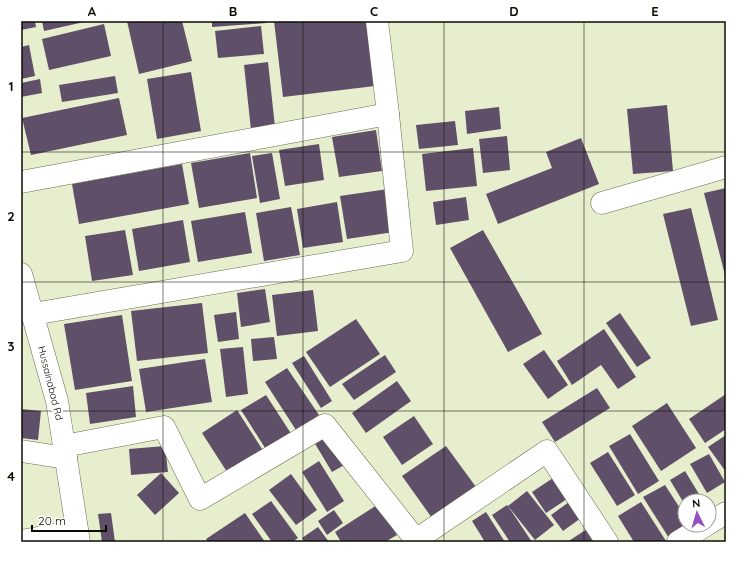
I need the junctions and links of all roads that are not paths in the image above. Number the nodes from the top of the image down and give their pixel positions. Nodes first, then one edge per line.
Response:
1 (377, 21) edge
2 (388, 114) junction
3 (726, 167) edge
4 (21, 182) edge
5 (602, 203) dead end
6 (21, 274) edge
7 (33, 314) junction
8 (21, 451) edge
9 (65, 452) junction
10 (726, 513) edge
11 (717, 518) edge
12 (693, 533) edge
13 (78, 537) edge
14 (21, 541) edge
15 (416, 541) edge
16 (607, 542) edge
17 (678, 542) edge

1 - 2 street
2 - 4 street
2 - 7 street
3 - 5 street
6 - 7 street, Hussainabad Rd
7 - 9 street, Hussainabad Rd
8 - 9 street
9 - 13 street, Hussainabad Rd
9 - 15 street
10 - 11 street
12 - 17 street
13 - 14 street
15 - 16 street

